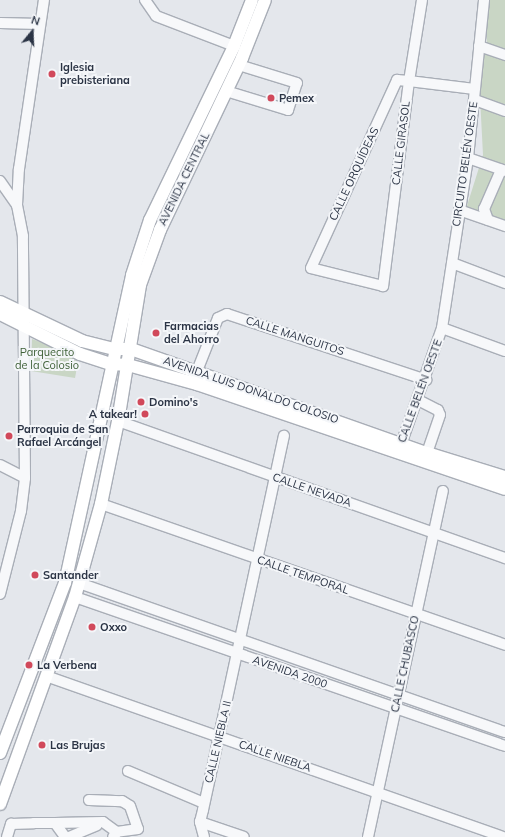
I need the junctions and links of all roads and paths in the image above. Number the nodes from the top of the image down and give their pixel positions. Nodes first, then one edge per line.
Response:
1 (44, 0) edge
2 (145, 0) edge
3 (252, 0) edge
4 (265, 0) edge
5 (422, 0) edge
6 (484, 0) edge
7 (0, 23) edge
8 (40, 24) junction
9 (234, 46) junction
10 (479, 46) junction
11 (505, 55) edge
12 (239, 65) junction
13 (409, 81) junction
14 (475, 89) junction
15 (226, 91) junction
16 (474, 100) junction
17 (505, 112) edge
18 (468, 158) junction
19 (503, 170) edge
20 (0, 181) edge
21 (18, 204) junction
22 (459, 210) junction
23 (488, 220) junction
24 (505, 226) edge
25 (452, 263) junction
26 (505, 283) edge
27 (383, 286) joint
28 (0, 302) edge
29 (0, 314) edge
30 (22, 314) junction
31 (23, 326) junction
32 (442, 328) junction
33 (115, 349) junction
34 (131, 349) junction
35 (505, 351) edge
36 (111, 364) junction
37 (128, 365) junction
38 (197, 371) junction
39 (426, 380) junction
40 (418, 400) junction
41 (118, 421) junction
42 (284, 436) dead end
43 (400, 449) junction
44 (427, 453) junction
45 (0, 465) edge
46 (275, 477) junction
47 (505, 477) edge
48 (25, 478) junction
49 (505, 489) edge
50 (443, 491) dead end
51 (101, 504) junction
52 (432, 532) junction
53 (505, 558) edge
54 (258, 559) junction
55 (2, 581) edge
56 (79, 583) junction
57 (0, 594) edge
58 (75, 597) junction
59 (415, 614) junction
60 (505, 645) edge
61 (240, 647) junction
62 (46, 676) junction
63 (398, 695) junction
64 (395, 708) junction
65 (505, 732) edge
66 (219, 737) junction
67 (505, 746) edge
68 (0, 753) edge
69 (128, 771) dead end
70 (377, 792) junction
71 (89, 800) dead end
72 (204, 802) junction
73 (0, 804) edge
74 (102, 822) junction
75 (200, 822) junction
76 (55, 823) junction
77 (115, 835) edge
78 (7, 837) edge
79 (65, 837) edge
80 (69, 837) edge
81 (204, 837) edge
82 (244, 837) edge
83 (368, 837) edge
84 (504, 837) edge

1 - 8 street
2 - 9 street
3 - 9 main road, AVENIDA CENTRAL
4 - 12 main road, AVENIDA CENTRAL
5 - 13 street, CALLE GIRASOL
6 - 10 street, CIRCUITO BELÉN OESTE
7 - 8 street
8 - 21 street
9 - 33 main road, AVENIDA CENTRAL
10 - 11 street
10 - 14 street, CIRCUITO BELÉN OESTE
12 - 15 main road, AVENIDA CENTRAL
12 - 15 street
13 - 14 street
13 - 27 street, CALLE GIRASOL
13 - 27 street, CALLE ORQUÍDEAS
14 - 16 street, CIRCUITO BELÉN OESTE
15 - 34 main road, AVENIDA CENTRAL
16 - 17 street
16 - 18 street, CIRCUITO BELÉN OESTE
18 - 19 street
18 - 22 street, CIRCUITO BELÉN OESTE
19 - 23 street
20 - 21 street
21 - 30 street
22 - 23 street
22 - 25 street, CIRCUITO BELÉN OESTE
23 - 24 street
25 - 26 street
25 - 32 street, CIRCUITO BELÉN OESTE
28 - 30 main road, AVENIDA LUIS DONALDO COLOSIO
29 - 31 main road
30 - 31 street
30 - 33 main road, AVENIDA LUIS DONALDO COLOSIO
31 - 36 main road
31 - 48 street
32 - 35 street
32 - 39 street, CALLE BELÉN OESTE
33 - 34 main road, AVENIDA LUIS DONALDO COLOSIO
33 - 36 main road, AVENIDA CENTRAL
34 - 37 main road, AVENIDA CENTRAL
34 - 38 main road, AVENIDA LUIS DONALDO COLOSIO
36 - 37 main road
36 - 68 main road, AVENIDA CENTRAL
37 - 41 main road, AVENIDA CENTRAL
37 - 43 main road
38 - 39 street, CALLE MANGUITOS
38 - 43 main road, AVENIDA LUIS DONALDO COLOSIO
39 - 40 street, CALLE BELÉN OESTE
40 - 43 street, CALLE BELÉN OESTE
40 - 44 street
41 - 46 street, CALLE NEVADA
41 - 51 main road, AVENIDA CENTRAL
42 - 46 street, CALLE NIEBLA II
43 - 44 main road, AVENIDA LUIS DONALDO COLOSIO
43 - 49 main road
44 - 47 main road, AVENIDA LUIS DONALDO COLOSIO
45 - 48 street
46 - 52 street, CALLE NEVADA
46 - 54 street, CALLE NIEBLA II
48 - 55 street
50 - 52 street, CALLE CHUBASCO
51 - 54 street, CALLE TEMPORAL
51 - 56 main road, AVENIDA CENTRAL
52 - 53 street, CALLE NEVADA
52 - 59 street, CALLE CHUBASCO
54 - 59 street, CALLE TEMPORAL
54 - 61 street, CALLE NIEBLA II
55 - 57 street
56 - 58 main road, AVENIDA CENTRAL
56 - 61 street, AVENIDA 2000
58 - 61 street, AVENIDA 2000
58 - 62 main road, AVENIDA CENTRAL
59 - 60 street, CALLE TEMPORAL
59 - 63 street, CALLE CHUBASCO
61 - 63 street, AVENIDA 2000
61 - 64 street, AVENIDA 2000
61 - 66 street, CALLE NIEBLA II
62 - 66 street, CALLE NIEBLA
62 - 73 main road, AVENIDA CENTRAL
63 - 64 street, CALLE CHUBASCO
63 - 65 street, AVENIDA 2000
64 - 67 street, AVENIDA 2000
64 - 70 street, CALLE CHUBASCO
66 - 70 street, CALLE NIEBLA
66 - 72 street, CALLE NIEBLA II
69 - 72 street
70 - 83 street, CALLE CHUBASCO
70 - 84 street, CALLE NIEBLA
71 - 77 street
72 - 75 street, CALLE NIEBLA II
74 - 76 street
74 - 77 street
74 - 80 street
75 - 81 street, CALLE NIEBLA II
75 - 82 street
76 - 78 street
76 - 79 street

